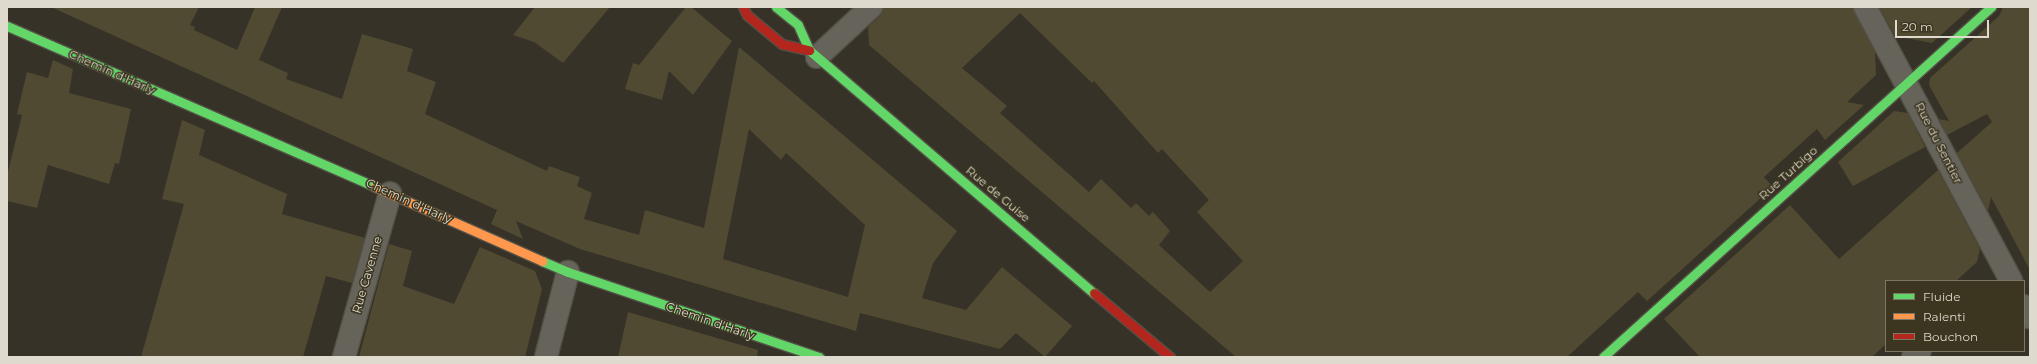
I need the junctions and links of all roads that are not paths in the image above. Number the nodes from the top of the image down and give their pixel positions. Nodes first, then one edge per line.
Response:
1 (743, 7) edge
2 (776, 7) edge
3 (871, 7) edge
4 (1866, 7) edge
5 (1990, 7) edge
6 (7, 26) edge
7 (813, 53) junction
8 (1907, 81) junction
9 (390, 193) junction
10 (568, 272) junction
11 (2008, 280) edge
12 (2025, 308) edge
13 (2030, 317) edge
14 (1158, 353) edge
15 (344, 357) edge
16 (546, 357) edge
17 (819, 357) edge
18 (1603, 357) edge

1 - 7 street, Rue de Guise
2 - 7 street, Rue de Guise
3 - 7 street
4 - 8 street, Rue du Sentier
5 - 8 street, Rue Turbigo
6 - 9 street, Chemin d'Harly
7 - 14 street, Rue de Guise
8 - 11 street, Rue du Sentier
8 - 18 street, Rue Turbigo
9 - 10 street, Chemin d'Harly
9 - 15 street, Rue Cavenne
10 - 16 street
10 - 17 street, Chemin d'Harly
12 - 13 street

